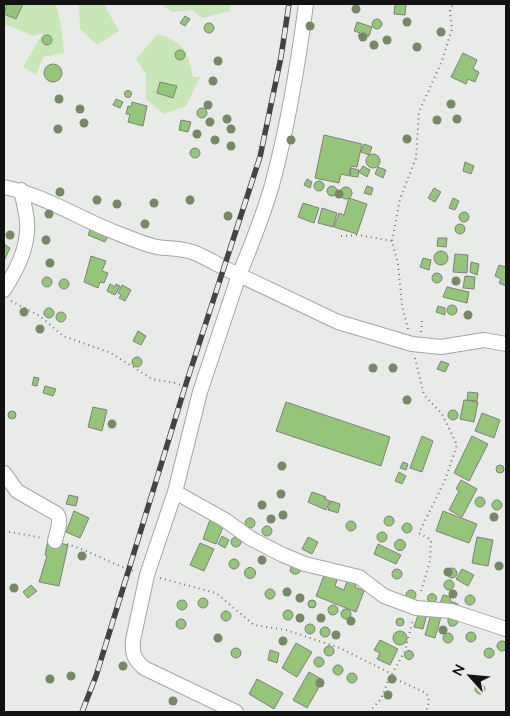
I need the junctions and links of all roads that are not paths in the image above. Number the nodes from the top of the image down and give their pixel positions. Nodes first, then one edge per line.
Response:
1 (306, 4) edge
2 (4, 187) edge
3 (21, 190) junction
4 (239, 275) junction
5 (7, 295) edge
6 (506, 344) edge
7 (4, 473) edge
8 (175, 492) junction
9 (55, 541) road end
10 (506, 629) edge
11 (236, 712) edge

1 - 4 street
2 - 3 street
3 - 4 street
3 - 5 street
4 - 6 street
4 - 8 street
7 - 9 street
8 - 10 street
8 - 11 street

